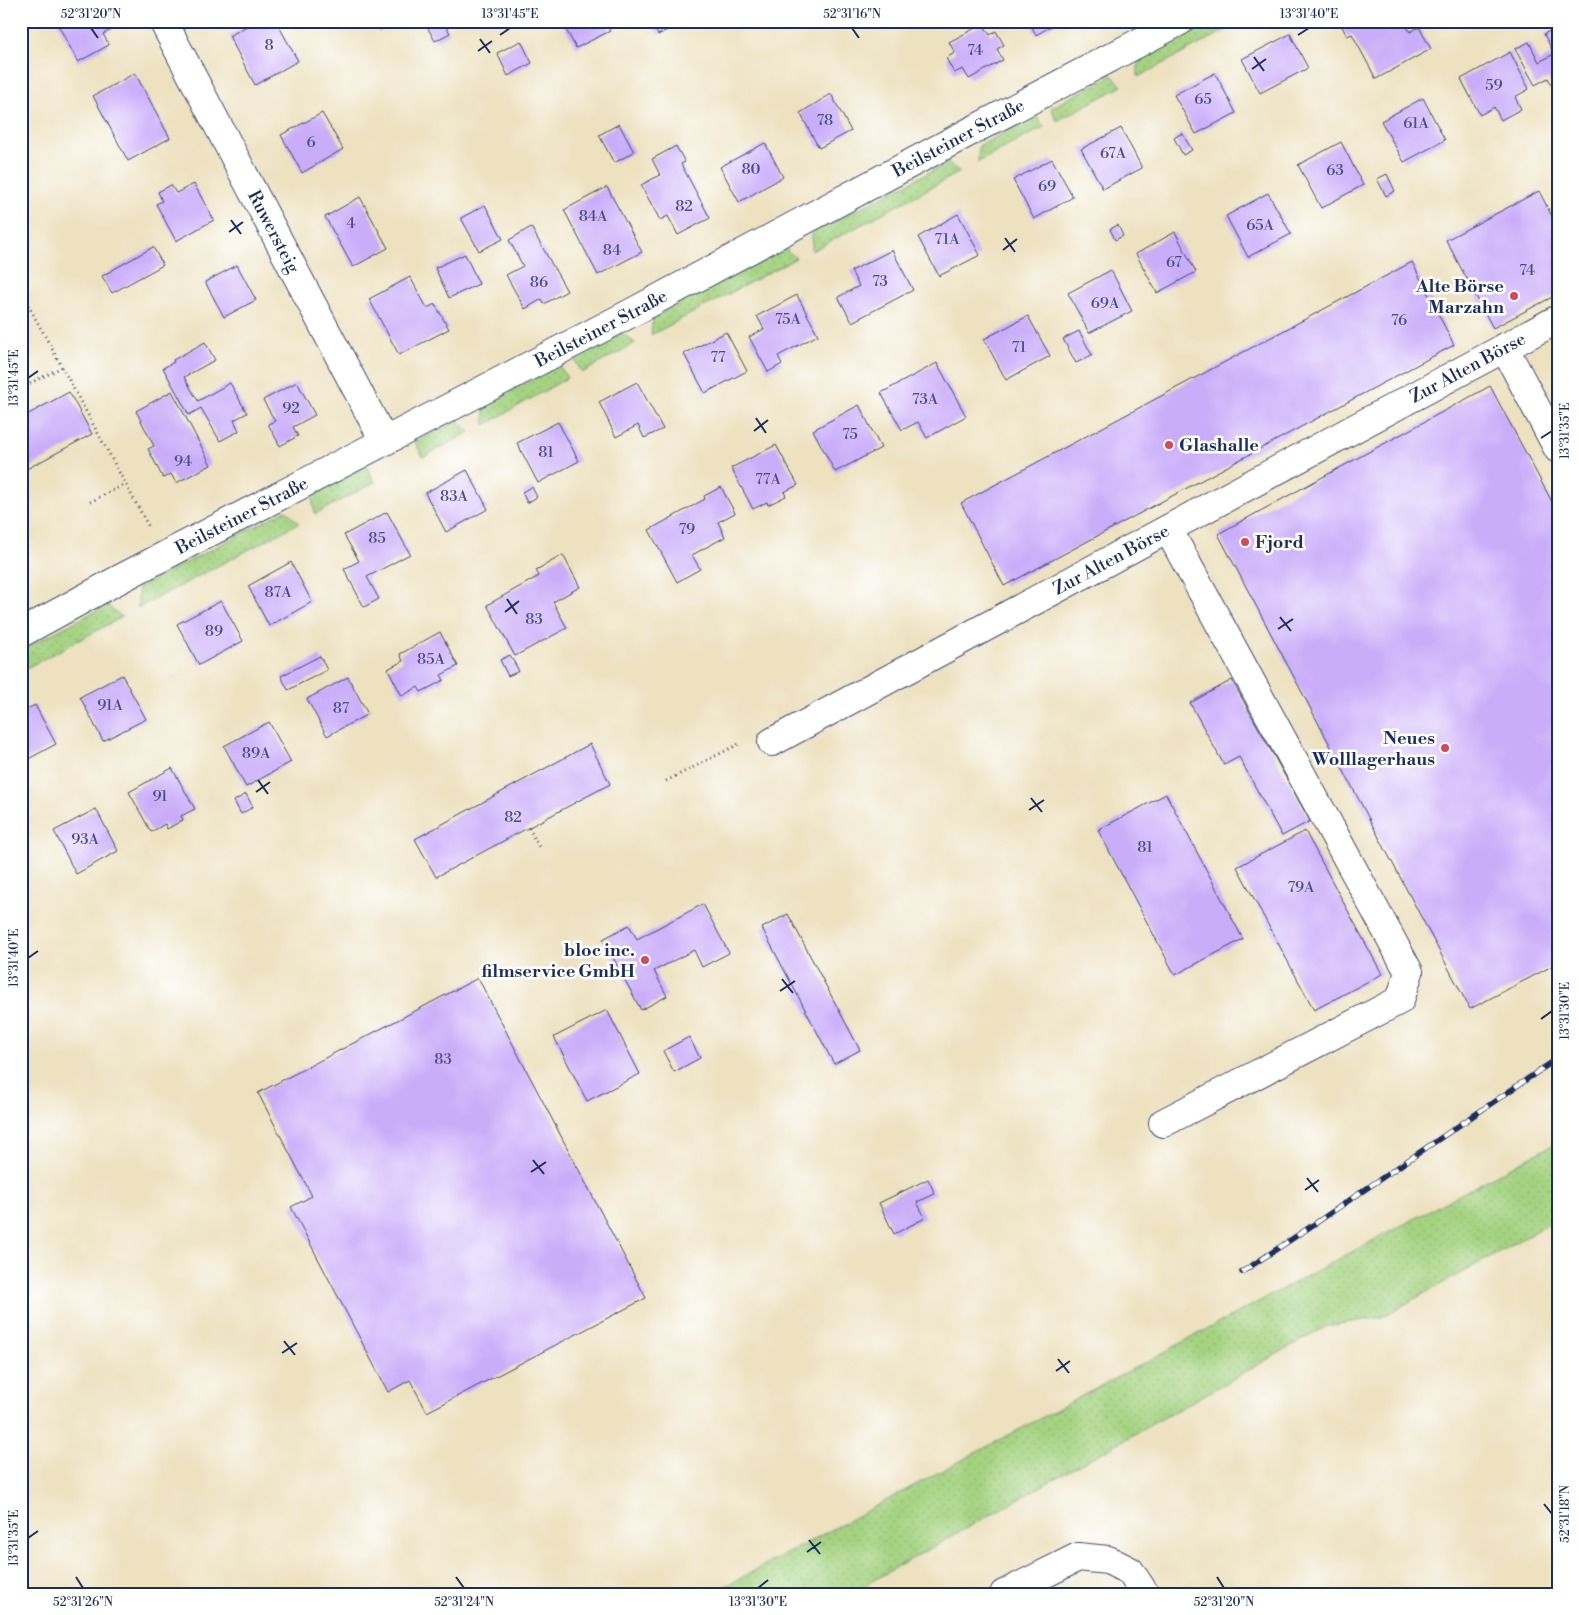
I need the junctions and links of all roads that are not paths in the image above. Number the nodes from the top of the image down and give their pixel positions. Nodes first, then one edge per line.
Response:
1 (163, 21) edge
2 (1180, 21) edge
3 (1558, 319) edge
4 (1504, 347) junction
5 (384, 441) junction
6 (1558, 449) edge
7 (1168, 529) junction
8 (21, 633) edge
9 (772, 742) road end
10 (1163, 1123) dead end
11 (1004, 1594) edge
12 (1145, 1594) edge

1 - 5 street, Ruwersteig
2 - 5 street, Beilsteiner Straße
3 - 4 street, Zur Alten Börse
4 - 6 street
4 - 7 street, Zur Alten Börse
5 - 8 street, Beilsteiner Straße
7 - 9 street, Zur Alten Börse
7 - 10 street
11 - 12 street

